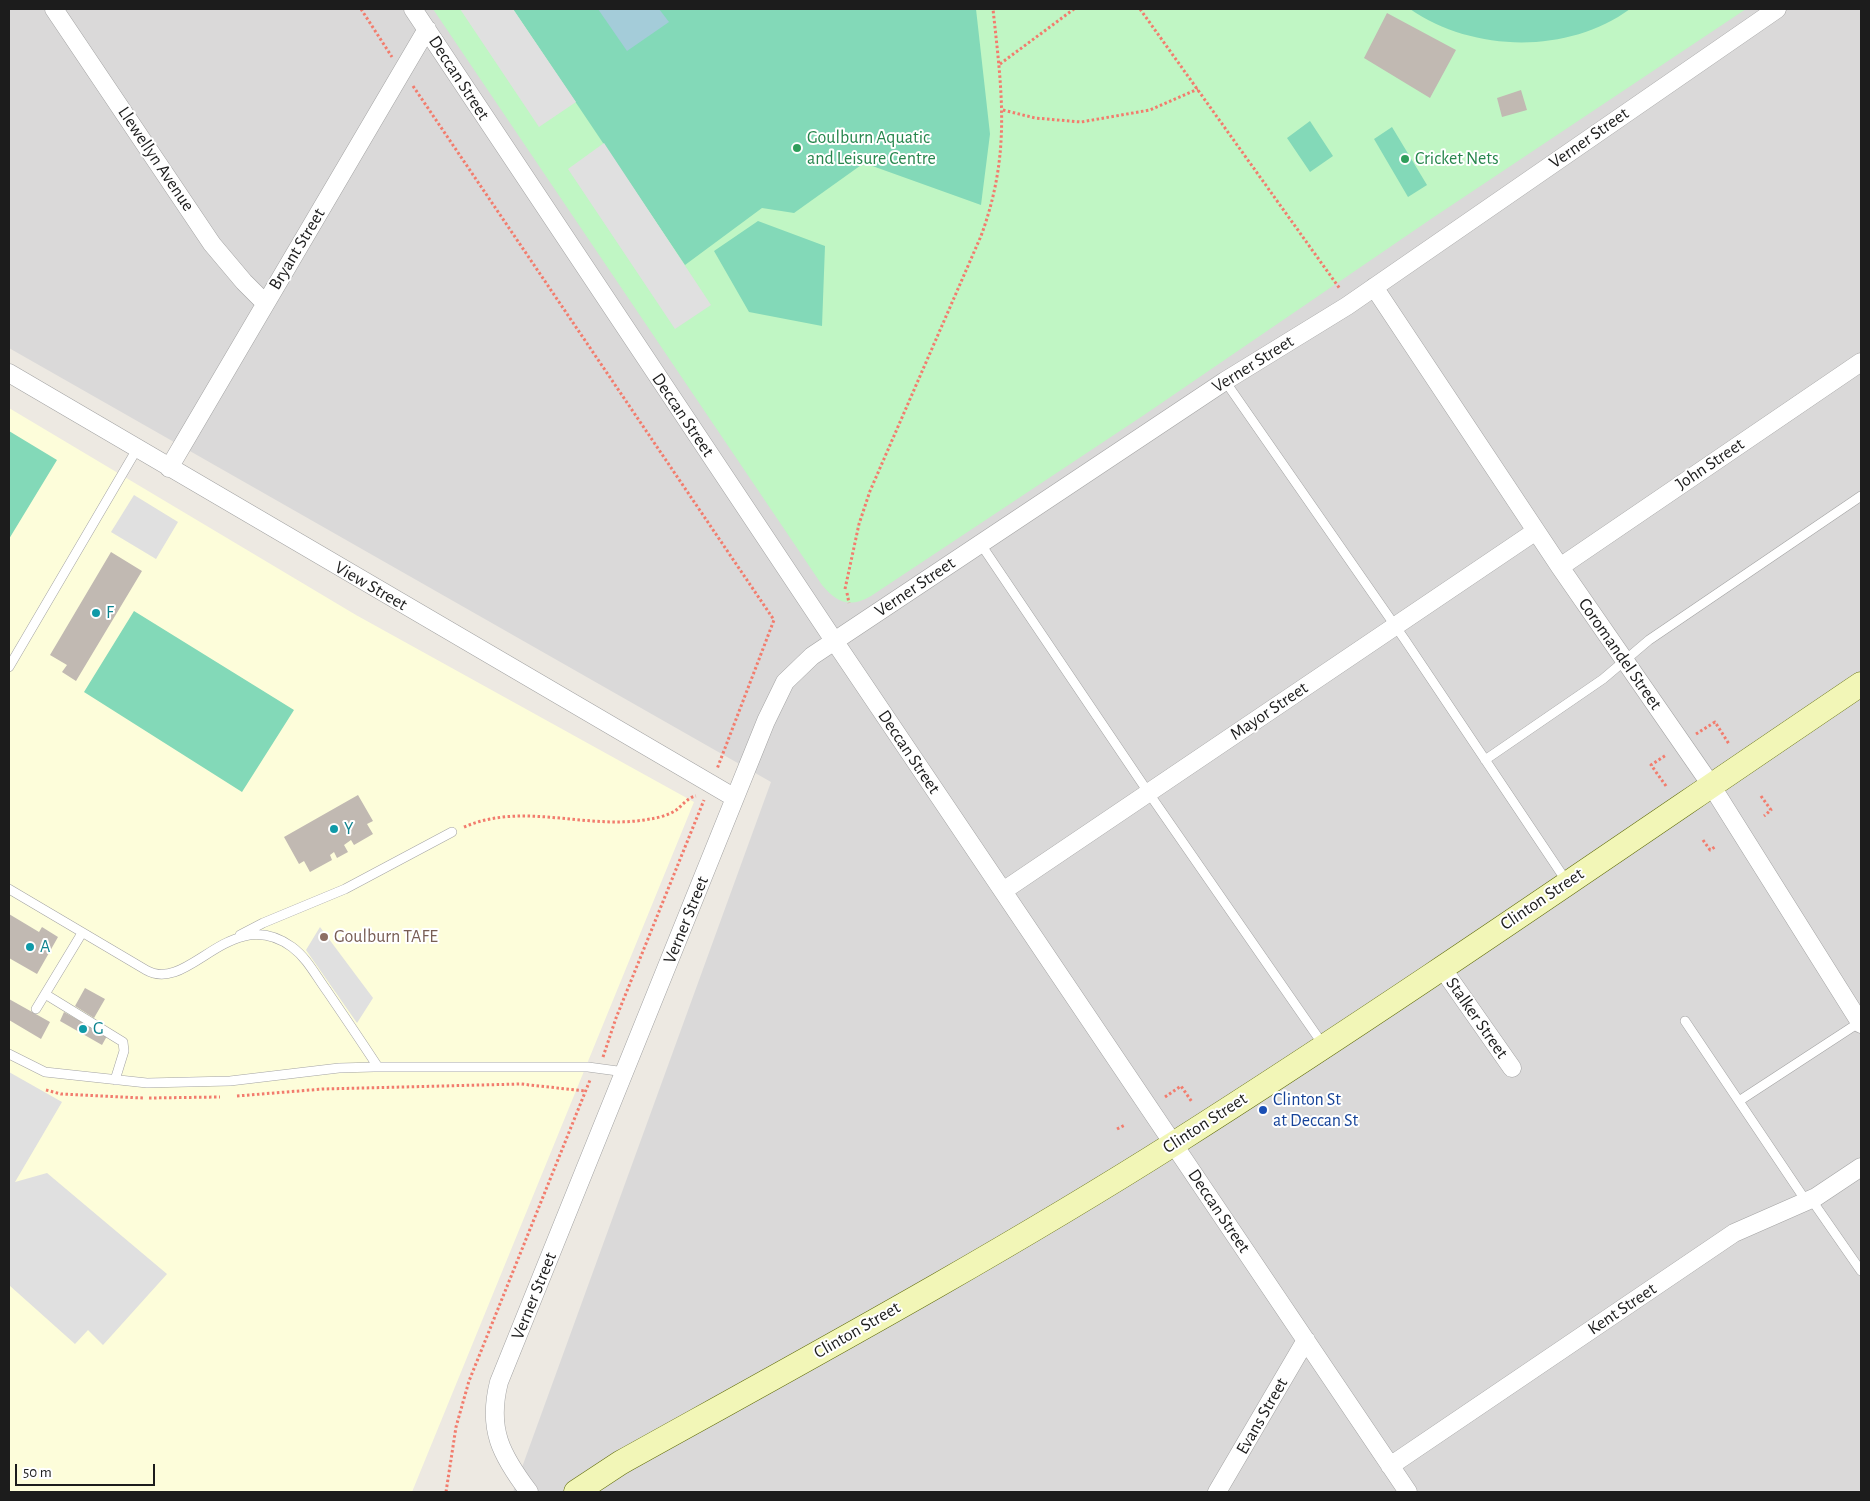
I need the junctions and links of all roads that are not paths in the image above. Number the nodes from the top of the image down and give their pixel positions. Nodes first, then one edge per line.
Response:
1 (54, 9) edge
2 (413, 9) edge
3 (1777, 9) edge
4 (427, 30) junction
5 (1374, 287) junction
6 (265, 303) junction
7 (1861, 362) edge
8 (9, 373) edge
9 (1225, 381) junction
10 (137, 449) junction
11 (169, 468) junction
12 (1861, 496) edge
13 (1536, 531) junction
14 (980, 542) junction
15 (1560, 567) junction
16 (1395, 626) junction
17 (835, 642) junction
18 (1626, 660) junction
19 (9, 666) edge
20 (1861, 684) edge
21 (1486, 760) junction
22 (1711, 785) junction
23 (1148, 792) junction
24 (735, 798) junction
25 (452, 832) road end
26 (1567, 882) junction
27 (9, 889) edge
28 (1002, 891) junction
29 (82, 933) junction
30 (231, 940) junction
31 (1442, 968) junction
32 (45, 994) junction
33 (36, 1009) dead end
34 (1685, 1021) dead end
35 (1861, 1023) edge
36 (1324, 1046) junction
37 (9, 1054) edge
38 (378, 1067) junction
39 (1512, 1068) dead end
40 (625, 1072) junction
41 (115, 1080) junction
42 (1739, 1100) junction
43 (1174, 1144) junction
44 (1861, 1167) edge
45 (1809, 1200) junction
46 (1861, 1271) edge
47 (1306, 1340) junction
48 (1390, 1466) junction
49 (529, 1492) edge
50 (576, 1492) edge
51 (1217, 1492) edge
52 (1408, 1492) edge

1 - 6 street, Llewellyn Avenue
2 - 4 street, Deccan Street
3 - 5 street, Verner Street
4 - 6 street, Bryant Street
4 - 17 street, Deccan Street
5 - 9 street, Verner Street
5 - 13 street, Coromandel Street
6 - 11 street, Bryant Street
7 - 15 street, John Street
8 - 10 street, View Street
9 - 14 street, Verner Street
9 - 16 lane
10 - 11 street, View Street
10 - 19 lane
11 - 24 street, View Street
12 - 18 lane
13 - 15 street, Coromandel Street
13 - 16 street, Mayor Street
14 - 17 street, Verner Street
14 - 23 lane
15 - 18 street, Coromandel Street
16 - 21 lane
16 - 23 street, Mayor Street
17 - 24 street, Verner Street
17 - 28 street, Deccan Street
18 - 21 lane
18 - 22 street, Coromandel Street
20 - 22 street, Clinton Street
21 - 26 lane
22 - 26 street, Clinton Street
22 - 35 street, Coromandel Street
23 - 28 street, Mayor Street
23 - 36 lane
24 - 40 street, Verner Street
25 - 30 lane
26 - 31 street, Clinton Street
27 - 29 lane
28 - 43 street, Deccan Street
29 - 30 lane
29 - 32 lane
30 - 38 lane
31 - 36 street, Clinton Street
31 - 39 street, Stalker Street
32 - 33 lane
32 - 41 lane
34 - 42 lane
35 - 42 lane
36 - 43 street, Clinton Street
37 - 41 lane
38 - 40 lane
38 - 41 lane
40 - 49 street, Verner Street
42 - 45 lane
43 - 47 street, Deccan Street
43 - 50 street, Clinton Street
44 - 45 street, Kent Street
45 - 46 lane
45 - 48 street, Kent Street
47 - 48 street, Deccan Street
47 - 51 street, Evans Street
48 - 52 street, Deccan Street

